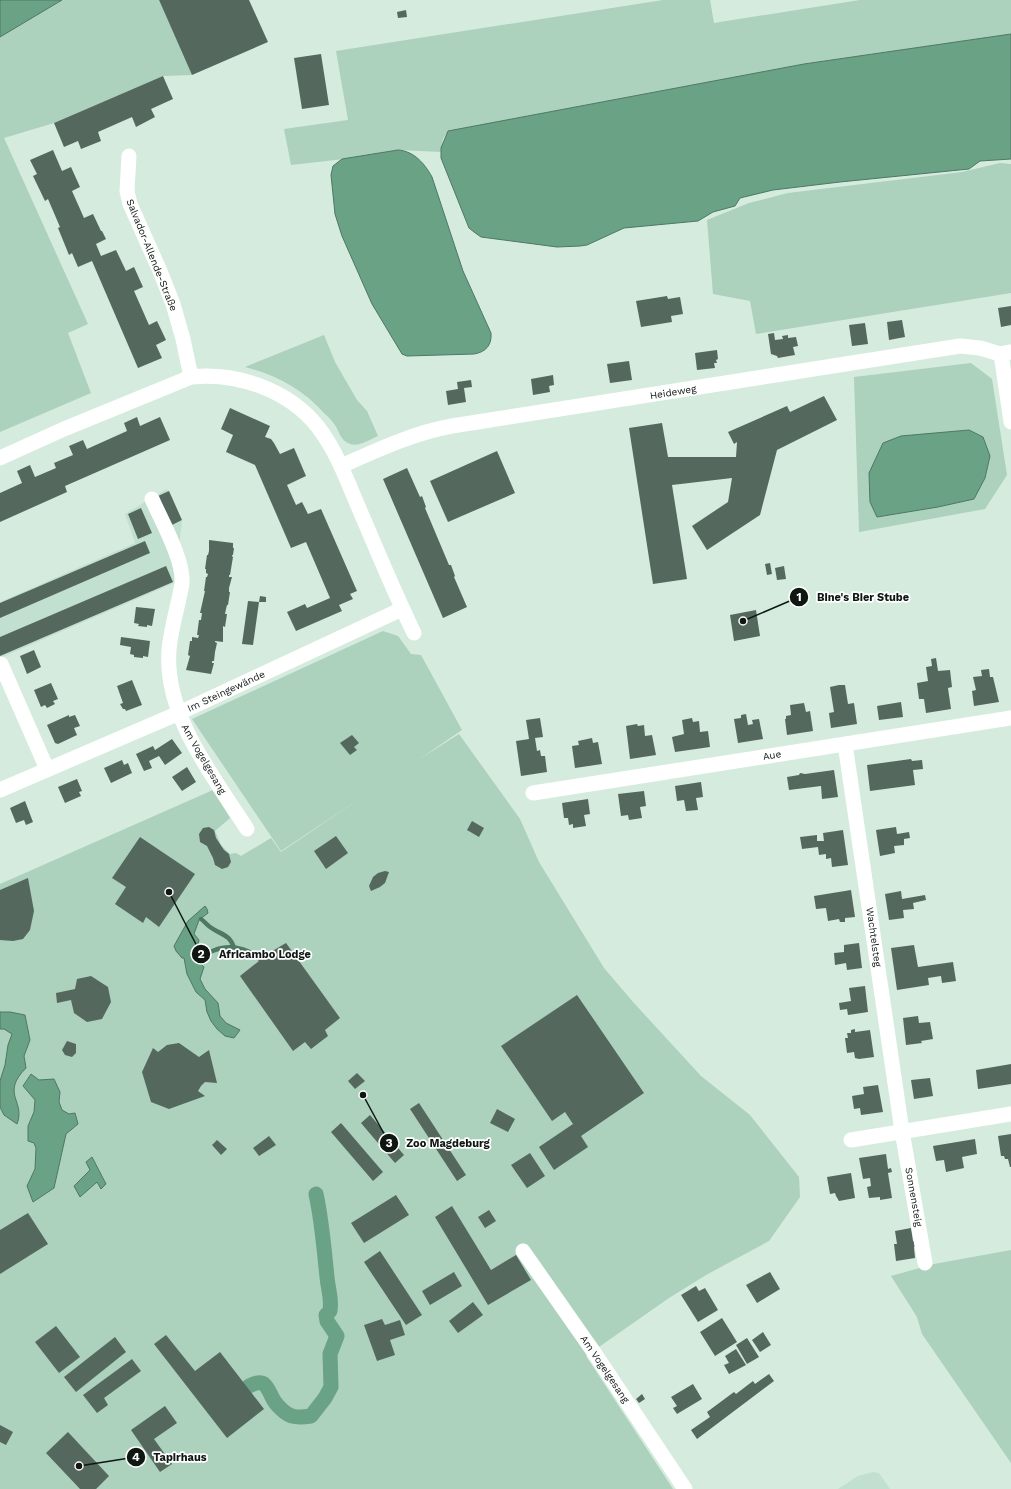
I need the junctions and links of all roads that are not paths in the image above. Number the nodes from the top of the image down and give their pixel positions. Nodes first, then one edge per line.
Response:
1 (129, 156) dead end
2 (1006, 353) edge
3 (191, 377) junction
4 (1011, 422) edge
5 (0, 458) edge
6 (341, 466) junction
7 (152, 499) dead end
8 (402, 609) junction
9 (414, 633) dead end
10 (1, 664) dead end
11 (179, 713) junction
12 (1011, 718) edge
13 (845, 744) junction
14 (47, 769) junction
15 (0, 790) edge
16 (533, 793) dead end
17 (247, 829) dead end
18 (1011, 1114) edge
19 (902, 1131) junction
20 (851, 1140) dead end
21 (523, 1251) dead end
22 (925, 1263) dead end
23 (684, 1489) edge

1 - 3 street, Salvador-Allende-Straße
2 - 4 street
2 - 6 street, Heideweg
3 - 5 street
3 - 6 street
6 - 8 street
7 - 11 street, Am Vogelgesang
8 - 9 street
8 - 11 street, Im Steingewände
10 - 14 street
11 - 14 street, Im Steingewände
11 - 17 street, Am Vogelgesang
12 - 13 street, Aue
13 - 16 street, Aue
13 - 19 street, Wachtelsteg
14 - 15 street, Im Steingewände
18 - 19 street
19 - 20 street
19 - 22 street, Sonnensteig
21 - 23 street, Am Vogelgesang

